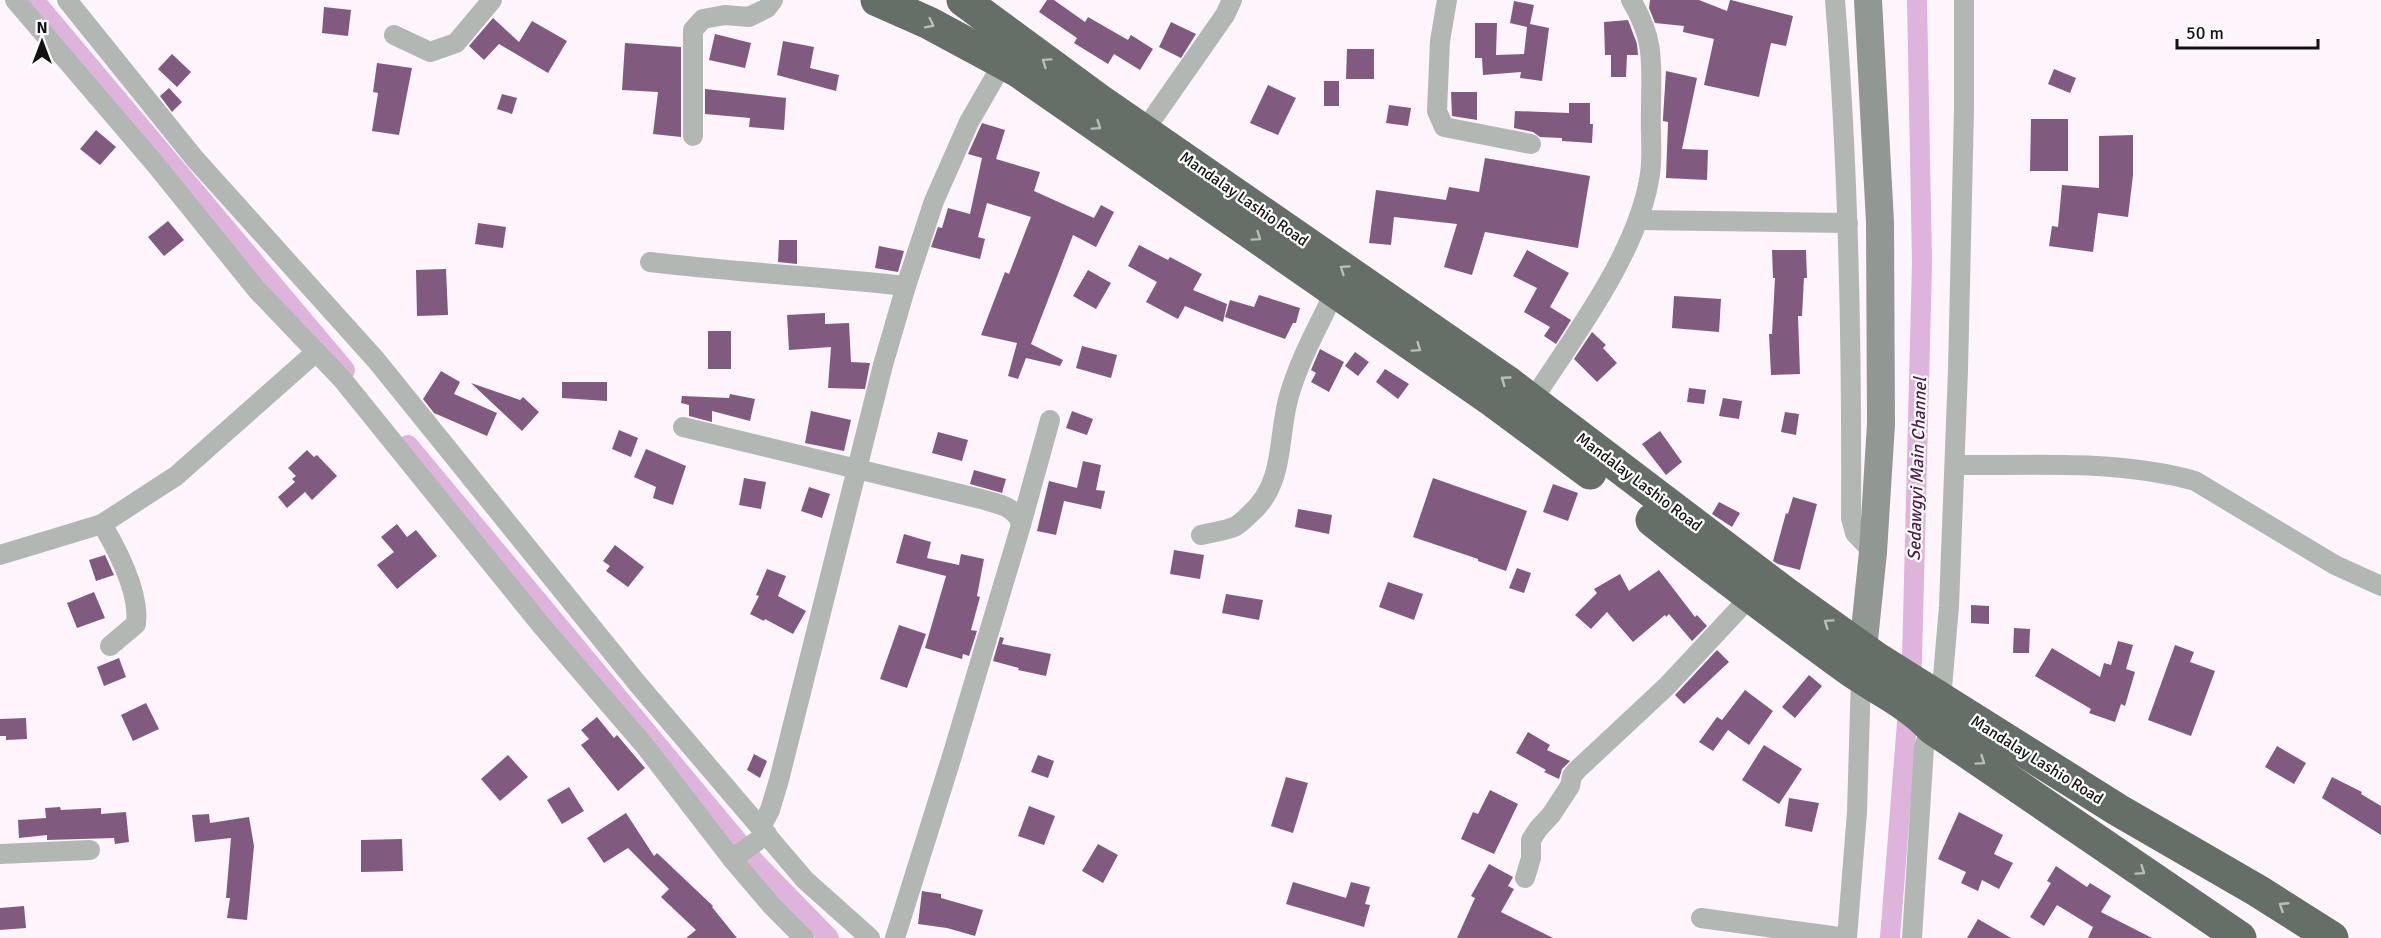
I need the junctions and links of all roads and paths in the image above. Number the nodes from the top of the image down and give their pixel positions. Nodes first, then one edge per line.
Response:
1 (15, 0) edge
2 (67, 0) edge
3 (492, 0) edge
4 (773, 0) edge
5 (877, 0) edge
6 (963, 0) edge
7 (1233, 0) edge
8 (1447, 0) edge
9 (1631, 0) edge
10 (1834, 0) edge
11 (1964, 0) edge
12 (1868, 2) edge
13 (394, 35) dead end
14 (1003, 63) junction
15 (1144, 131) junction
16 (693, 136) dead end
17 (1531, 144) dead end
18 (1640, 220) junction
19 (1848, 223) junction
20 (650, 262) dead end
21 (906, 286) junction
22 (1335, 291) junction
23 (316, 352) junction
24 (1532, 401) junction
25 (1050, 420) dead end
26 (683, 427) dead end
27 (1955, 465) junction
28 (858, 468) junction
29 (102, 524) junction
30 (1021, 525) junction
31 (1201, 535) dead end
32 (1873, 552) junction
33 (0, 555) edge
34 (2381, 586) edge
35 (1750, 597) junction
36 (110, 646) dead end
37 (1869, 667) junction
38 (1931, 709) junction
39 (763, 833) junction
40 (90, 850) dead end
41 (0, 854) edge
42 (735, 857) junction
43 (1525, 878) dead end
44 (1701, 918) dead end
45 (804, 938) edge
46 (870, 938) edge
47 (895, 938) edge
48 (1912, 938) edge
49 (2240, 938) edge
50 (2332, 938) edge

1 - 23 street
2 - 39 street
3 - 13 street
4 - 16 street
5 -> 14 highway, Mandalay Lashio Road
15 -> 6 highway, Mandalay Lashio Road
7 - 15 street
8 - 17 street
9 - 18 street
10 - 12 street
10 - 19 street
11 - 27 street
12 - 32 street
14 - 21 street
14 -> 22 highway, Mandalay Lashio Road
24 -> 15 highway, Mandalay Lashio Road
18 - 19 street
18 - 24 street
19 - 32 street
20 - 21 street
21 - 28 street
22 - 31 street
22 -> 35 highway, Mandalay Lashio Road
23 - 29 street
23 - 42 street
37 -> 24 highway, Mandalay Lashio Road
25 - 30 street
26 - 28 street
27 - 34 street
27 - 38 street
28 - 30 street
28 - 39 street
29 - 33 street
29 - 36 street
30 - 47 street
32 - 37 street
35 - 37 highway, Mandalay Lashio Road
35 - 43 street
37 - 38 highway, Mandalay Lashio Road
37 - 44 street
38 - 48 street
38 -> 49 highway, Mandalay Lashio Road
50 -> 38 highway, Mandalay Lashio Road
39 - 42 street
39 - 46 street
40 - 41 street
42 - 45 street

